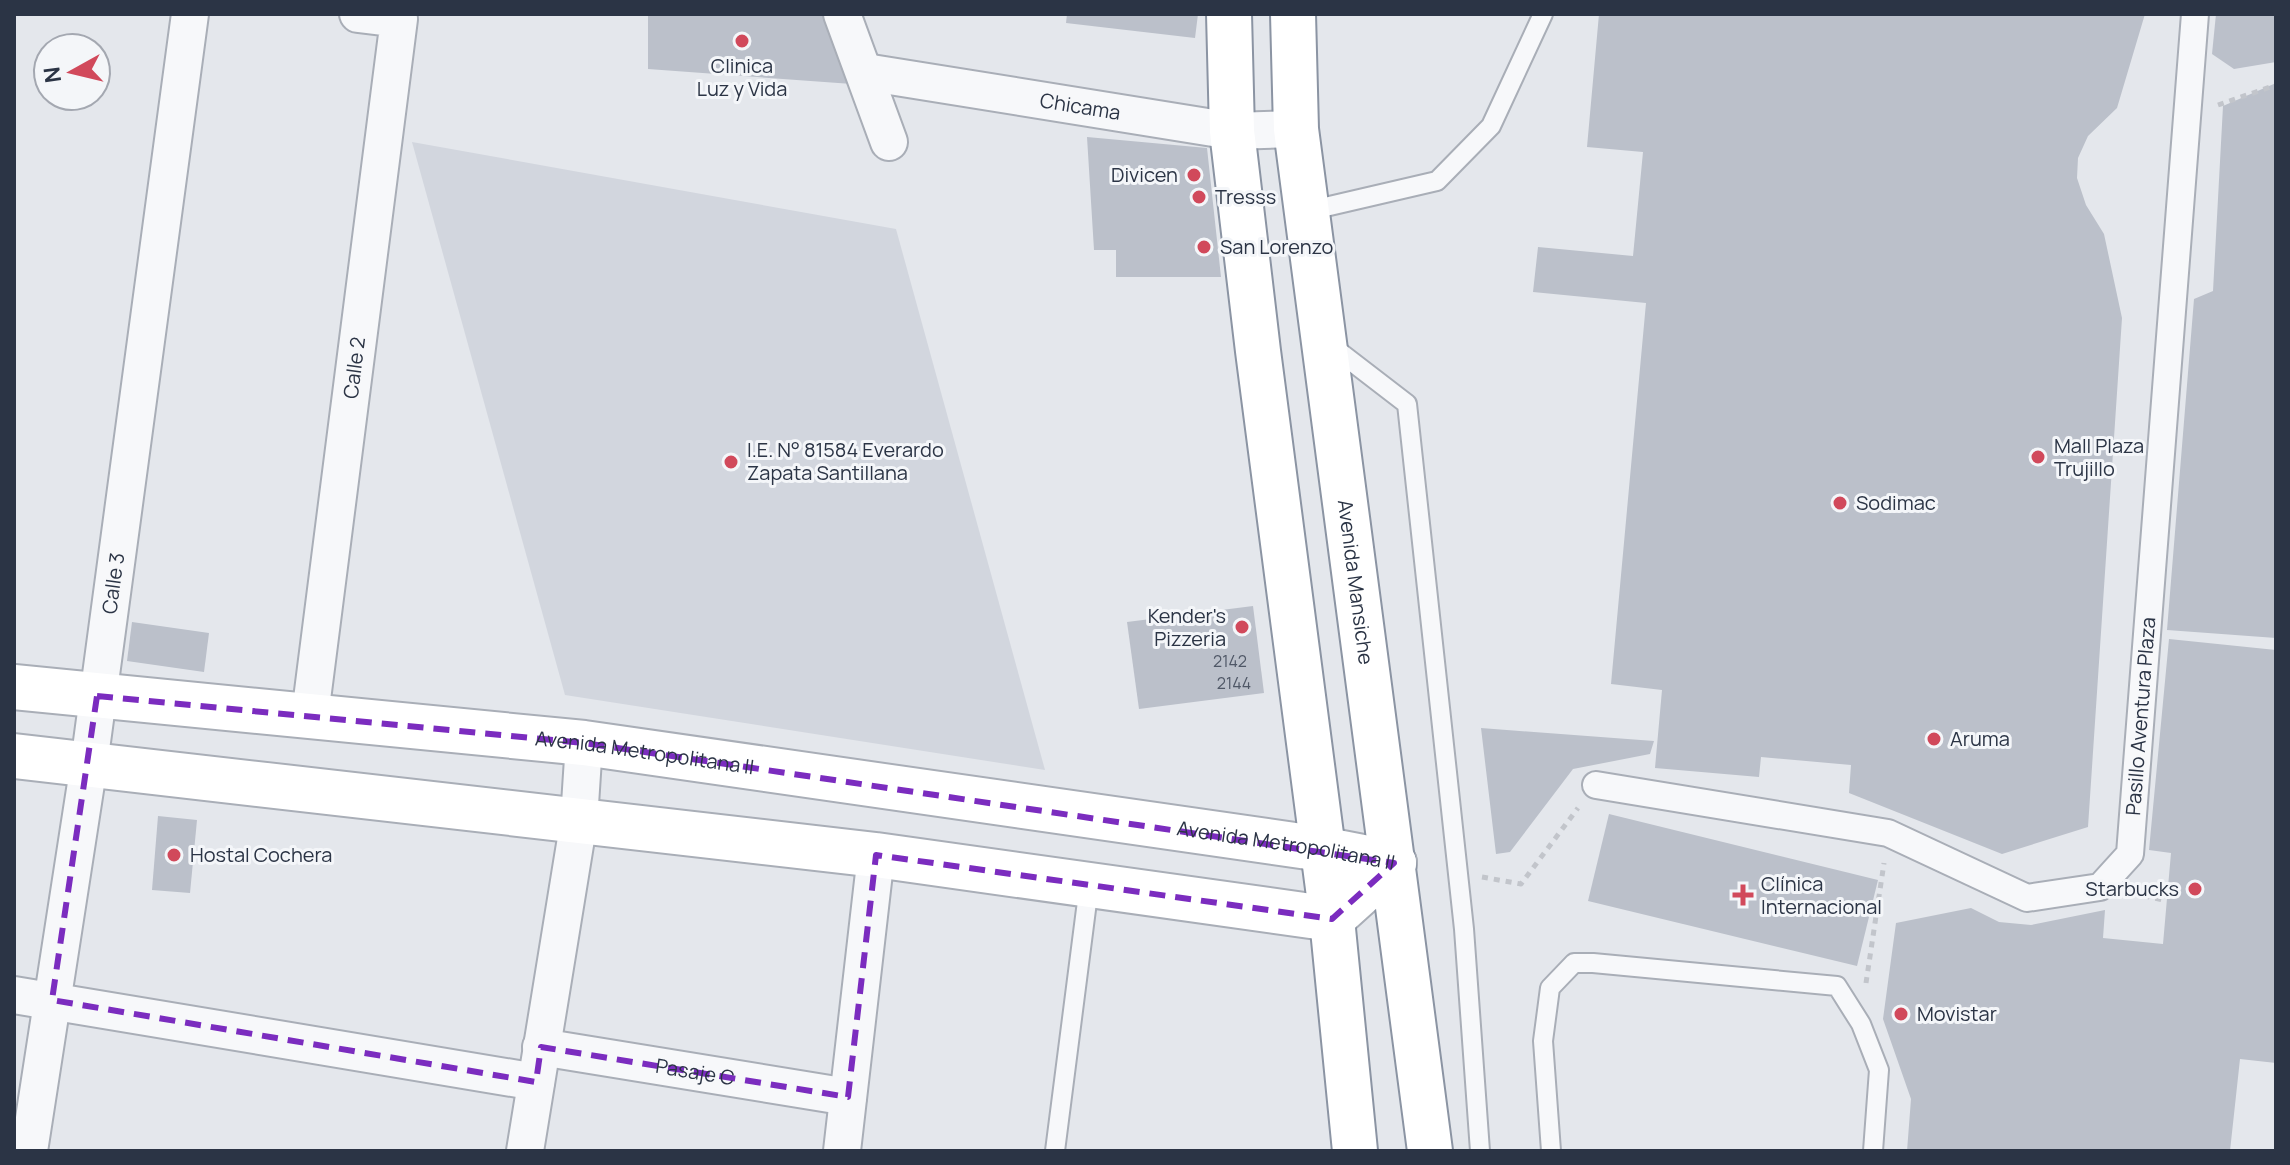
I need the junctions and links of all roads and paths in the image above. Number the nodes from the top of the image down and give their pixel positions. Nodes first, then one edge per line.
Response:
1 (190, 14) edge
2 (358, 14) edge
3 (842, 14) edge
4 (1229, 14) edge
5 (1293, 14) edge
6 (1543, 14) edge
7 (2195, 14) edge
8 (865, 72) junction
9 (2276, 85) edge
10 (2187, 116) junction
11 (1296, 129) junction
12 (1232, 131) junction
13 (889, 142) dead end
14 (1308, 211) junction
15 (1325, 340) junction
16 (1258, 351) junction
17 (14, 687) edge
18 (97, 696) junction
19 (310, 715) junction
20 (584, 743) junction
21 (14, 756) edge
22 (89, 764) junction
23 (1596, 785) dead end
24 (579, 820) junction
25 (1888, 833) junction
26 (1322, 849) junction
27 (876, 855) junction
28 (1394, 863) junction
29 (1089, 886) junction
30 (1332, 919) junction
31 (14, 995) edge
32 (52, 1000) junction
33 (1861, 1024) junction
34 (541, 1047) junction
35 (536, 1082) junction
36 (848, 1097) junction
37 (1431, 1148) edge
38 (29, 1151) edge
39 (525, 1151) edge
40 (842, 1151) edge
41 (1055, 1151) edge
42 (1355, 1151) edge
43 (1480, 1151) edge
44 (1551, 1151) edge
45 (1873, 1151) edge

1 - 18 street, Calle 3
2 - 19 street, Calle 2
3 - 8 street
4 - 12 main road
5 - 11 main road, Avenida Mansiche
6 - 14 lane
7 - 10 street, Pasillo Aventura Plaza
8 - 12 street, Chicama
8 - 13 street
9 - 10 path
10 - 25 street, Pasillo Aventura Plaza
11 - 12 street, Chicama
11 - 14 main road, Avenida Mansiche
12 - 16 main road
14 - 15 main road, Avenida Mansiche
15 - 16 main road
15 - 28 main road, Avenida Mansiche
15 - 43 lane
16 - 26 main road
17 - 18 main road, Avenida Metropolitana II
18 - 19 main road, Avenida Metropolitana II
18 - 22 street, Calle 3
19 - 20 main road, Avenida Metropolitana II
20 - 24 street
20 - 26 main road, Avenida Metropolitana II
21 - 22 main road
22 - 24 main road
22 - 32 street, Calle 3
23 - 25 street, Pasillo Aventura Plaza
24 - 27 main road
24 - 34 street
25 - 33 path
26 - 28 main road, Avenida Metropolitana II
26 - 30 main road
27 - 29 main road
27 - 36 street
28 - 30 main road, Avenida Metropolitana II
28 - 37 main road, Avenida Mansiche
29 - 30 main road
29 - 41 lane
30 - 42 main road
31 - 32 street
32 - 35 street
32 - 38 street, Calle 3
33 - 44 lane
33 - 45 lane
34 - 35 street
34 - 36 street, Pasaje C
35 - 39 street
36 - 40 street

